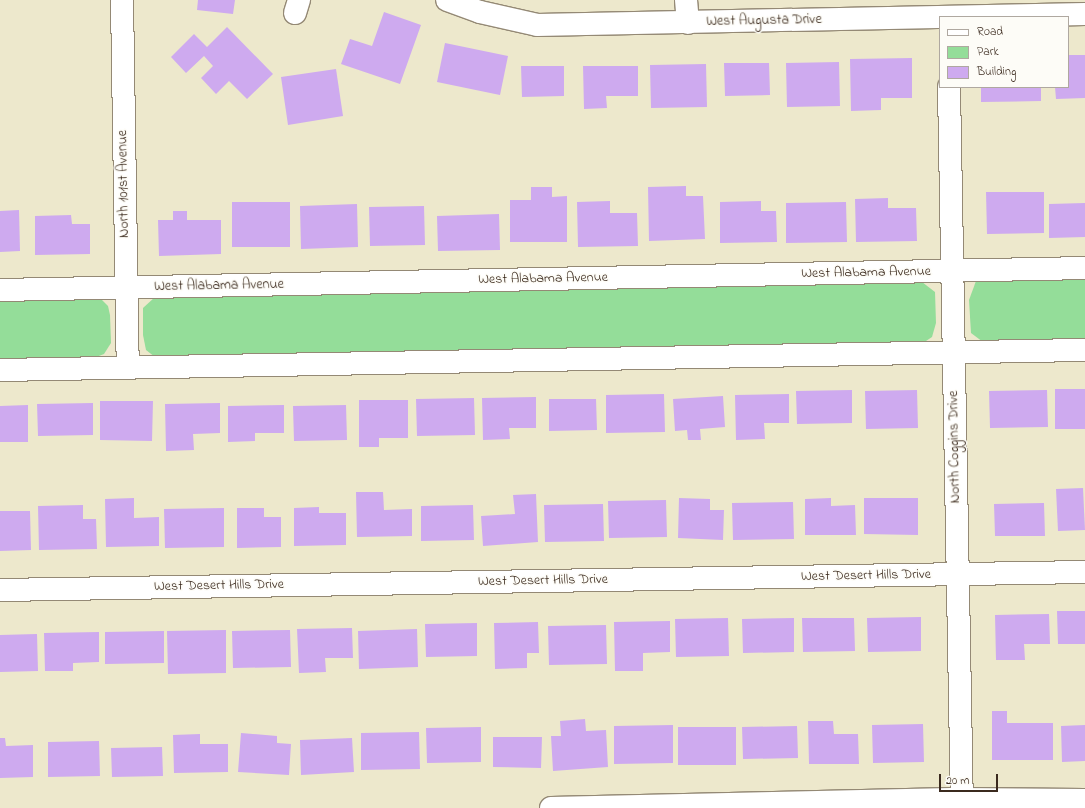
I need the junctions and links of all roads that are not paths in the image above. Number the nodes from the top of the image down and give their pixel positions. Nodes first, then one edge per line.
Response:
1 (122, 0) edge
2 (447, 0) edge
3 (686, 0) edge
4 (948, 11) edge
5 (1085, 14) edge
6 (688, 22) junction
7 (949, 88) edge
8 (1085, 268) edge
9 (952, 271) junction
10 (125, 288) junction
11 (0, 290) edge
12 (1085, 350) edge
13 (953, 352) junction
14 (128, 368) junction
15 (0, 370) edge
16 (1085, 572) edge
17 (958, 575) junction
18 (0, 590) edge
19 (1085, 800) edge
20 (962, 804) edge
21 (551, 808) edge

1 - 10 street, North 101st Avenue
2 - 6 street, West Augusta Drive
3 - 6 street
4 - 5 street, West Augusta Drive
4 - 6 street, West Augusta Drive
7 - 9 street, North Coggins Drive
8 - 9 street, West Alabama Avenue
9 - 10 street, West Alabama Avenue
9 - 13 street, North Coggins Drive
10 - 11 street, West Alabama Avenue
10 - 14 street, North 101st Avenue
12 - 13 street
13 - 14 street
13 - 17 street, North Coggins Drive
14 - 15 street
16 - 17 street, West Desert Hills Drive
17 - 18 street, West Desert Hills Drive
17 - 20 street, North Coggins Drive
19 - 20 street
20 - 21 street

